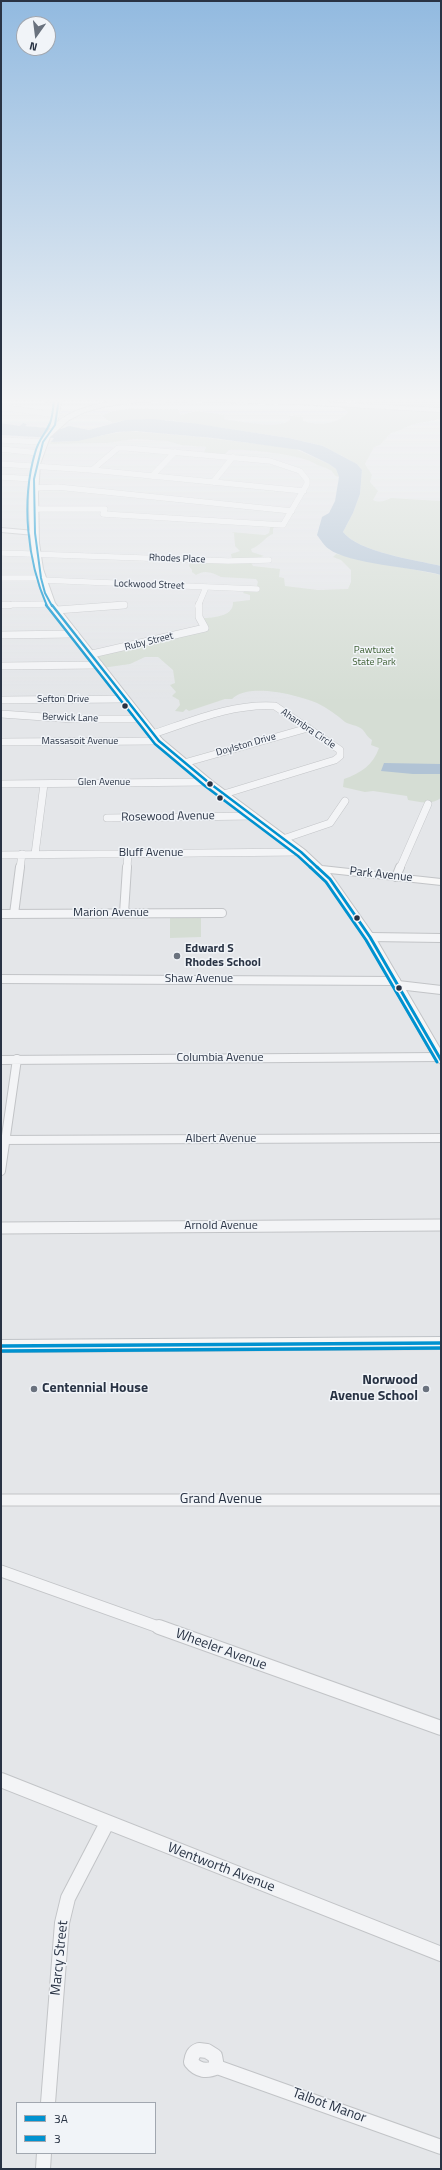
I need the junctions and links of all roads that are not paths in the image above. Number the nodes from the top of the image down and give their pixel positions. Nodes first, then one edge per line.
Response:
1 (34, 500) edge
2 (183, 500) edge
3 (299, 500) edge
4 (34, 509) junction
5 (292, 512) junction
6 (1, 530) edge
7 (35, 533) junction
8 (1, 553) edge
9 (37, 554) junction
10 (269, 560) dead end
11 (1, 578) edge
12 (41, 579) junction
13 (206, 587) junction
14 (257, 589) dead end
15 (1, 605) edge
16 (124, 605) dead end
17 (54, 607) junction
18 (75, 634) junction
19 (1, 635) edge
20 (92, 654) junction
21 (99, 665) junction
22 (1, 666) edge
23 (125, 699) junction
24 (1, 700) edge
25 (1, 714) edge
26 (140, 719) junction
27 (308, 728) junction
28 (153, 734) junction
29 (159, 741) junction
30 (1, 742) edge
31 (184, 763) junction
32 (208, 782) junction
33 (1, 784) edge
34 (44, 784) junction
35 (224, 794) junction
36 (345, 801) dead end
37 (428, 804) dead end
38 (253, 816) junction
39 (107, 818) dead end
40 (283, 839) junction
41 (301, 852) junction
42 (128, 853) junction
43 (22, 854) junction
44 (35, 854) junction
45 (1, 855) edge
46 (320, 869) junction
47 (396, 877) junction
48 (441, 882) edge
49 (222, 912) dead end
50 (124, 913) junction
51 (1, 914) edge
52 (14, 914) junction
53 (370, 937) junction
54 (441, 938) edge
55 (1, 979) edge
56 (397, 983) junction
57 (441, 990) edge
58 (440, 1058) edge
59 (1, 1060) edge
60 (17, 1060) junction
61 (441, 1138) edge
62 (3, 1140) edge
63 (1, 1171) edge
64 (441, 1225) edge
65 (1, 1228) edge
66 (441, 1343) edge
67 (1, 1346) edge
68 (1, 1500) edge
69 (441, 1500) edge
70 (1, 1571) edge
71 (441, 1728) edge
72 (1, 1780) edge
73 (107, 1823) junction
74 (441, 1954) edge
75 (217, 2067) dead end
76 (48, 2102) edge
77 (441, 2147) edge
78 (44, 2154) edge
79 (43, 2169) edge

1 - 4 main road
2 - 5 street
3 - 5 street
4 - 5 street
4 - 7 main road
6 - 7 street
7 - 9 main road
8 - 9 street, Rhodes Place
9 - 10 street, Rhodes Place
9 - 12 main road
11 - 12 street, Lockwood Street
12 - 13 street, Lockwood Street
12 - 17 main road
13 - 14 street, Lockwood Street
13 - 20 street, Ruby Street
15 - 17 street
16 - 17 street
17 - 18 main road
18 - 19 street
18 - 20 main road
20 - 21 main road
21 - 22 street
21 - 23 main road
23 - 24 street, Sefton Drive
23 - 26 main road
25 - 26 street, Berwick Lane
26 - 28 main road
27 - 28 street, Ahambra Circle
27 - 31 street, Doylston Drive
27 - 35 street, Ahambra Circle
28 - 29 main road
29 - 30 street, Massasoit Avenue
29 - 31 main road
31 - 32 main road
32 - 34 street, Glen Avenue
32 - 35 main road
33 - 34 street, Glen Avenue
34 - 44 street
35 - 38 main road
36 - 40 street
37 - 47 street
38 - 39 street, Rosewood Avenue
38 - 40 main road
40 - 41 main road
41 - 42 street, Bluff Avenue
41 - 46 main road
42 - 44 street, Bluff Avenue
42 - 50 street
43 - 44 street, Bluff Avenue
43 - 45 street, Bluff Avenue
43 - 52 street
46 - 47 main road, Park Avenue
46 - 53 main road
47 - 48 main road, Park Avenue
49 - 50 street, Marion Avenue
50 - 52 street, Marion Avenue
51 - 52 street, Marion Avenue
53 - 54 street
53 - 56 main road
55 - 56 street, Shaw Avenue
56 - 57 street, Shaw Avenue
56 - 58 main road
58 - 60 street, Columbia Avenue
59 - 60 street, Columbia Avenue
60 - 62 street
61 - 62 street, Albert Avenue
62 - 63 street
64 - 65 street, Arnold Avenue
66 - 67 main road
68 - 69 street, Grand Avenue
70 - 71 street, Wheeler Avenue
72 - 73 street, Wentworth Avenue
73 - 74 street, Wentworth Avenue
73 - 76 street, Marcy Street
75 - 77 street, Talbot Manor
78 - 79 street

